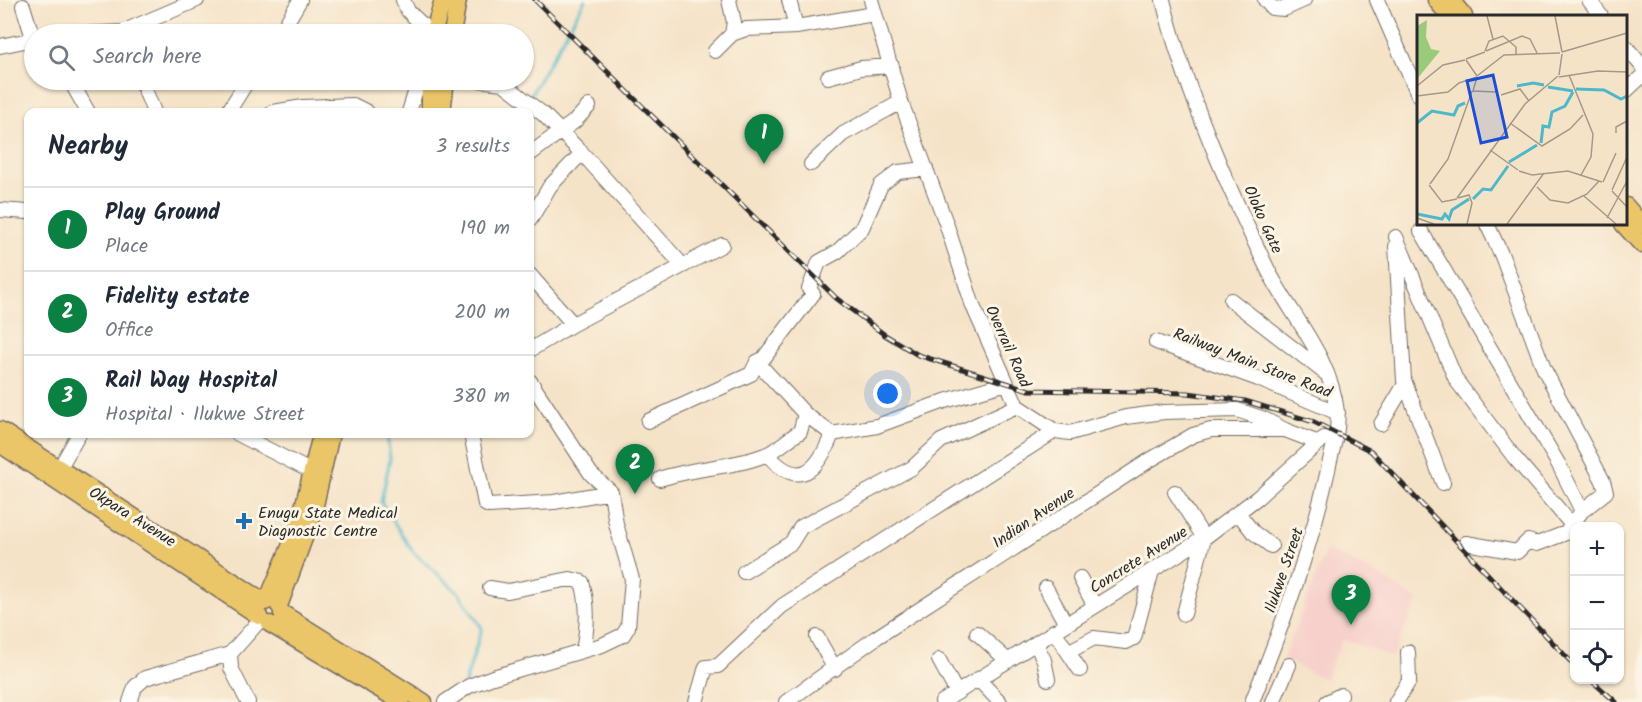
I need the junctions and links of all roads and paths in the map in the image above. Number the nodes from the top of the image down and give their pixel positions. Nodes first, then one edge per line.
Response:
1 (197, 0) edge
2 (300, 0) edge
3 (403, 0) edge
4 (443, 0) edge
5 (458, 0) edge
6 (729, 0) edge
7 (789, 0) edge
8 (1163, 0) edge
9 (1265, 0) edge
10 (1304, 0) edge
11 (1377, 0) edge
12 (1436, 0) edge
13 (1451, 0) edge
14 (1588, 0) edge
15 (23, 6) dead end
16 (873, 7) edge
17 (1448, 15) edge
18 (1463, 15) edge
19 (1600, 15) edge
20 (29, 24) edge
21 (142, 24) edge
22 (286, 24) edge
23 (422, 24) edge
24 (435, 24) edge
25 (454, 24) edge
26 (796, 27) junction
27 (732, 34) junction
28 (24, 42) edge
29 (0, 46) edge
30 (1627, 48) edge
31 (715, 51) dead end
32 (892, 66) junction
33 (1642, 66) edge
34 (1642, 76) edge
35 (828, 77) dead end
36 (76, 90) edge
37 (145, 90) edge
38 (242, 90) edge
39 (416, 90) edge
40 (430, 90) edge
41 (445, 90) edge
42 (513, 90) edge
43 (1417, 90) edge
44 (1627, 90) edge
45 (901, 102) junction
46 (589, 106) dead end
47 (86, 108) edge
48 (152, 108) edge
49 (230, 108) edge
50 (297, 108) edge
51 (359, 108) edge
52 (410, 108) edge
53 (430, 108) edge
54 (442, 108) edge
55 (560, 132) junction
56 (534, 151) edge
57 (582, 153) junction
58 (811, 164) dead end
59 (926, 169) junction
60 (1627, 207) edge
61 (0, 210) edge
62 (24, 212) edge
63 (534, 212) edge
64 (1487, 225) edge
65 (1624, 225) edge
66 (1642, 225) edge
67 (1421, 231) dead end
68 (722, 245) dead end
69 (1642, 245) edge
70 (683, 266) junction
71 (534, 280) edge
72 (1232, 300) dead end
73 (573, 324) junction
74 (1156, 342) dead end
75 (534, 348) edge
76 (757, 362) junction
77 (1327, 374) junction
78 (1007, 383) junction
79 (1405, 384) junction
80 (534, 387) edge
81 (1017, 406) junction
82 (805, 414) junction
83 (1337, 420) junction
84 (648, 421) dead end
85 (1381, 424) dead end
86 (0, 430) edge
87 (1285, 430) junction
88 (1055, 431) junction
89 (832, 434) junction
90 (77, 438) edge
91 (246, 438) edge
92 (320, 438) edge
93 (330, 438) edge
94 (472, 438) edge
95 (1319, 443) junction
96 (0, 444) edge
97 (1333, 445) joint
98 (768, 455) junction
99 (59, 469) junction
100 (312, 472) junction
101 (660, 479) dead end
102 (1443, 483) dead end
103 (611, 492) junction
104 (1175, 492) dead end
105 (88, 494) junction
106 (1582, 511) junction
107 (1238, 513) junction
108 (1574, 522) edge
109 (1570, 523) edge
110 (1570, 528) edge
111 (1204, 538) junction
112 (1466, 543) dead end
113 (1271, 546) dead end
114 (1152, 571) junction
115 (744, 572) dead end
116 (1080, 578) dead end
117 (490, 588) dead end
118 (1046, 588) dead end
119 (1094, 605) junction
120 (269, 612) junction
121 (1184, 614) dead end
122 (1060, 628) junction
123 (977, 633) dead end
124 (817, 637) dead end
125 (1036, 644) junction
126 (583, 650) junction
127 (1068, 652) junction
128 (1408, 652) dead end
129 (230, 654) junction
130 (939, 660) dead end
131 (1008, 661) junction
132 (1289, 665) dead end
133 (834, 669) junction
134 (1080, 670) dead end
135 (978, 679) junction
136 (1048, 679) dead end
137 (957, 693) junction
138 (1341, 695) dead end
139 (1254, 701) edge
140 (130, 702) edge
141 (248, 702) edge
142 (401, 702) edge
143 (424, 702) edge
144 (446, 702) edge
145 (696, 702) edge
146 (786, 702) edge
147 (942, 702) edge
148 (1000, 702) edge
149 (1273, 702) edge
150 (1328, 702) edge
151 (1396, 702) edge

1 - 21 street
2 - 22 street
3 - 23 street
4 - 24 main road
5 - 25 main road
6 - 27 street
7 - 26 street
8 - 77 street, Oloko Gate
9 - 10 street
11 - 43 street
12 - 17 main road
13 - 18 main road
14 - 19 street
15 - 20 street
16 - 26 street
16 - 32 street, Overrail Road
26 - 27 street
27 - 31 street
28 - 29 street
30 - 33 street
32 - 35 street
32 - 45 street, Overrail Road
34 - 44 street
36 - 47 street
37 - 48 street
38 - 49 street
39 - 52 street
40 - 53 main road
41 - 54 main road
42 - 55 street
45 - 58 street
45 - 59 street, Overrail Road
46 - 55 street
50 - 51 street
55 - 56 street
55 - 57 street
57 - 63 street
57 - 70 street
59 - 76 street
59 - 78 street, Overrail Road
60 - 66 main road
61 - 62 street
64 - 106 street
65 - 69 main road
67 - 106 street
68 - 70 street
70 - 73 street
71 - 73 street
72 - 77 street
73 - 75 street
74 - 83 street, Railway Main Store Road
76 - 82 street
76 - 84 street
77 - 83 street, Oloko Gate
78 - 81 street, Overrail Road
78 - 89 street
79 - 85 street
79 - 102 street
79 - 109 street
80 - 103 street
81 - 88 street, Overrail Road
81 - 115 street
82 - 89 street
82 - 98 street
83 - 95 street, Concrete Avenue
83 - 97 street, Oloko Gate
86 - 99 main road, Okpara Avenue
87 - 88 street
87 - 95 street, Indian Avenue
87 - 133 street, Indian Avenue
88 - 145 street
89 - 98 street
90 - 99 street
91 - 100 street
92 - 100 main road
93 - 120 main road
94 - 103 street
95 - 107 street, Concrete Avenue
96 - 105 main road, Okpara Avenue
97 - 139 street, Ilukwe Street
98 - 101 street
99 - 105 main road, Okpara Avenue
100 - 120 main road
103 - 126 street
104 - 111 street
105 - 120 main road, Okpara Avenue
106 - 108 street
107 - 111 street, Concrete Avenue
107 - 113 street
110 - 112 street
111 - 114 street, Concrete Avenue
111 - 121 street
114 - 119 street, Concrete Avenue
114 - 127 street
116 - 119 street
117 - 126 street
118 - 122 street
119 - 122 street, Concrete Avenue
120 - 129 street
120 - 142 main road, Okpara Avenue
120 - 143 main road, Okpara Avenue
122 - 125 street, Concrete Avenue
122 - 127 street
123 - 131 street
124 - 133 street
125 - 131 street, Concrete Avenue
125 - 136 street
126 - 144 street
127 - 134 street
128 - 151 street
129 - 140 street
129 - 141 street
130 - 137 street
131 - 135 street, Concrete Avenue
132 - 149 street
133 - 146 street, Indian Avenue
135 - 137 street, Concrete Avenue
135 - 148 street
137 - 147 street, Concrete Avenue
138 - 150 street

